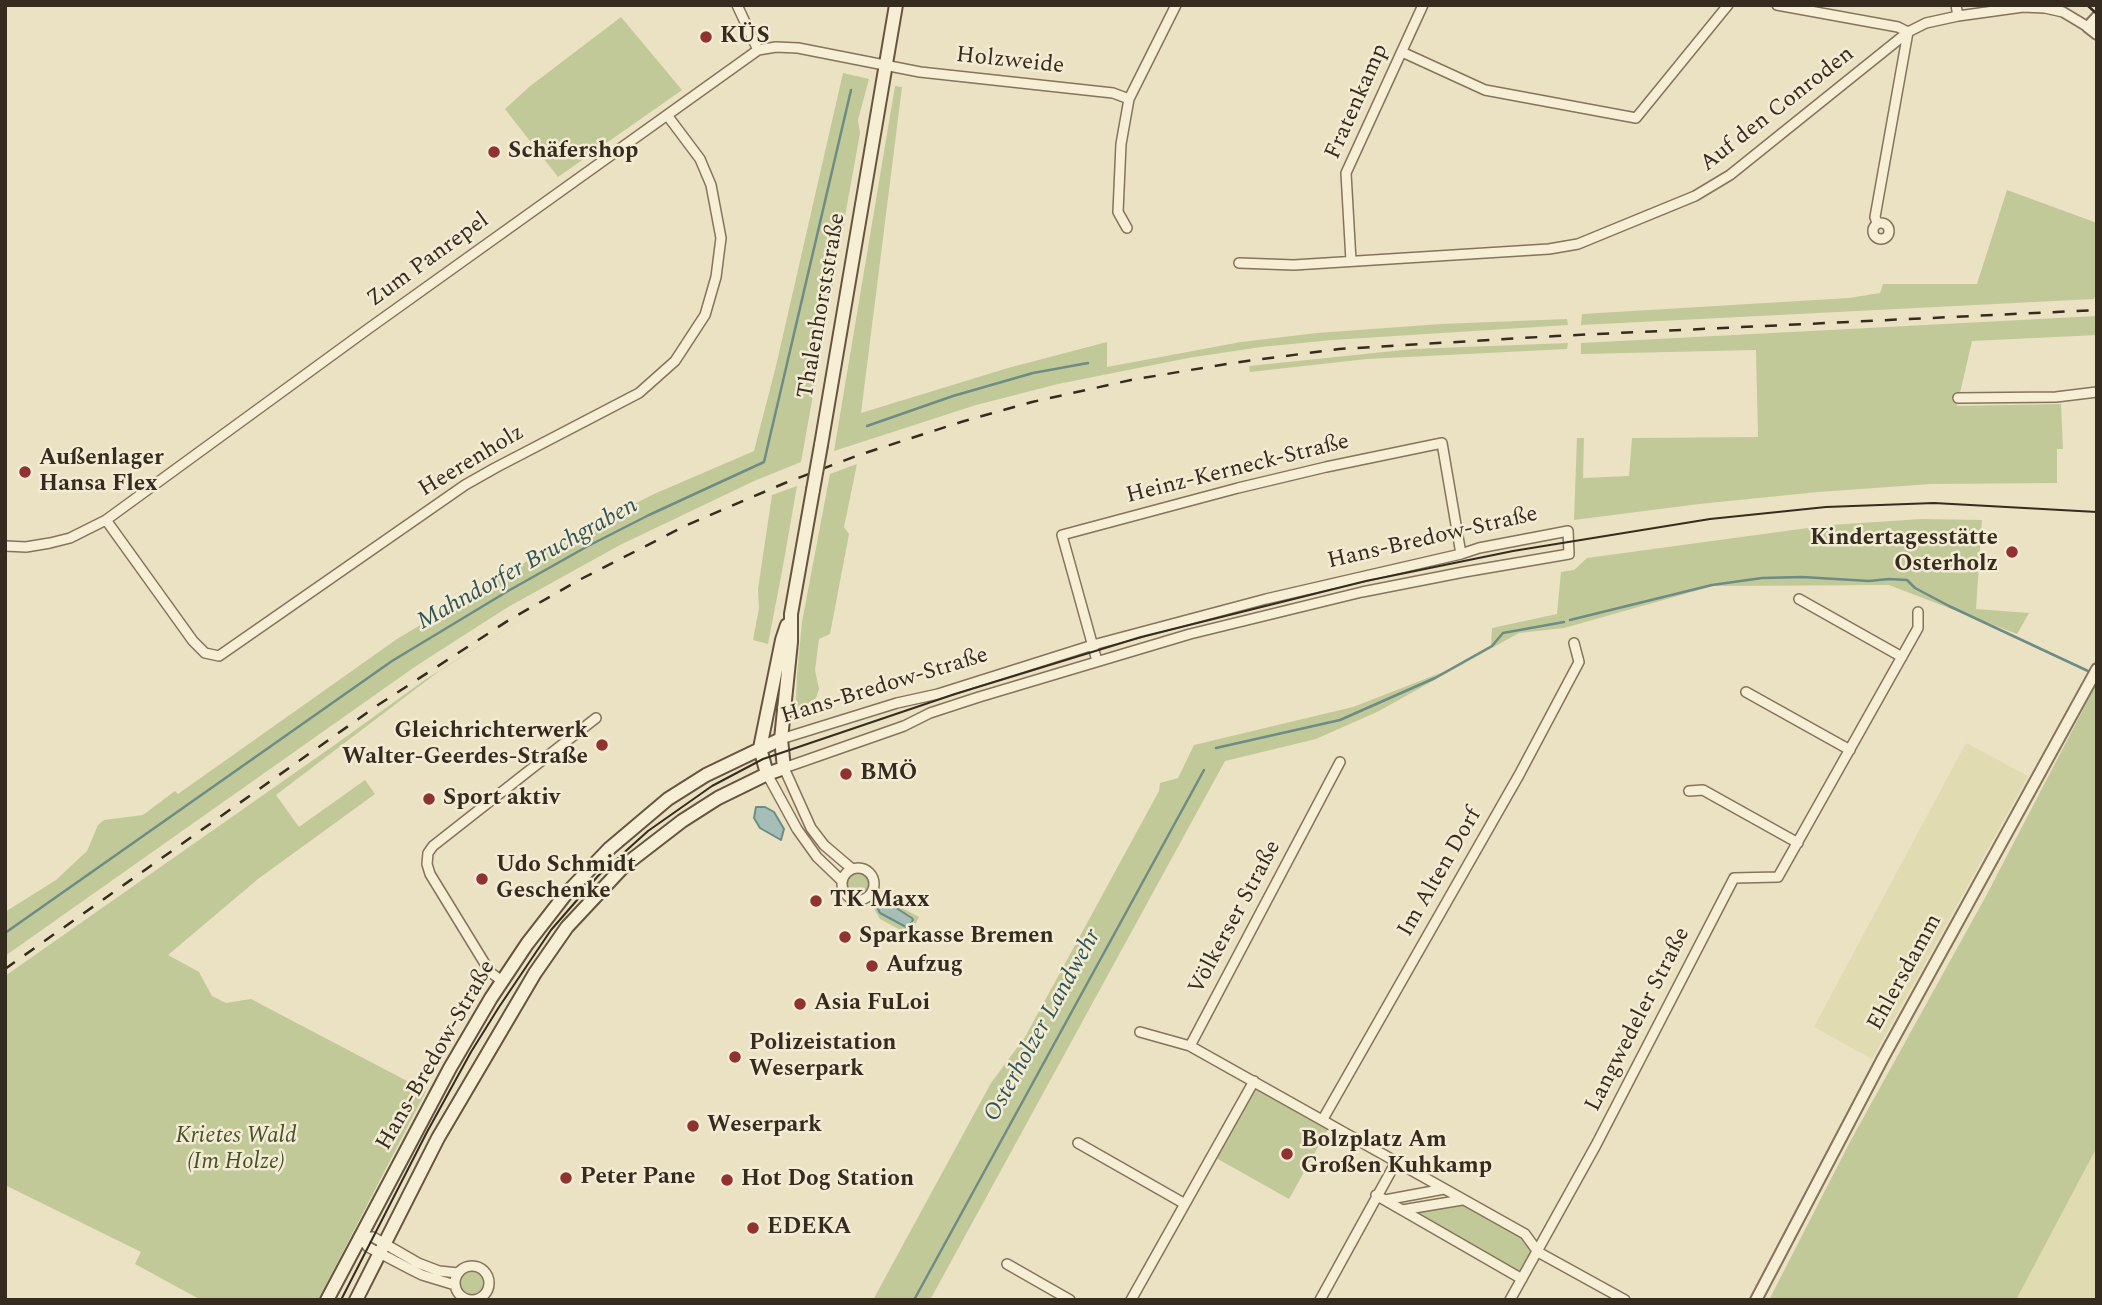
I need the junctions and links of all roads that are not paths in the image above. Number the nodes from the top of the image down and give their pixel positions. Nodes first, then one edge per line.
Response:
1 (737, 5) edge
2 (895, 5) edge
3 (1176, 5) edge
4 (1423, 5) edge
5 (1728, 5) edge
6 (1777, 5) edge
7 (1956, 5) edge
8 (1958, 16) junction
9 (2097, 17) edge
10 (2093, 30) edge
11 (1908, 32) junction
12 (758, 50) junction
13 (1402, 52) junction
14 (885, 66) junction
15 (1129, 99) junction
16 (667, 115) junction
17 (1877, 223) dead end
18 (1127, 228) dead end
19 (1351, 261) junction
20 (1238, 263) dead end
21 (2097, 392) edge
22 (1958, 398) dead end
23 (106, 520) junction
24 (5, 547) edge
25 (1461, 554) junction
26 (1799, 599) dead end
27 (1918, 612) dead end
28 (791, 614) junction
29 (1574, 643) dead end
30 (1093, 645) junction
31 (1902, 657) junction
32 (1097, 661) junction
33 (2097, 669) edge
34 (1746, 692) dead end
35 (596, 718) dead end
36 (781, 739) junction
37 (760, 748) junction
38 (1850, 750) junction
39 (1340, 762) dead end
40 (784, 768) junction
41 (767, 774) junction
42 (1689, 791) dead end
43 (1798, 843) junction
44 (851, 869) junction
45 (842, 881) junction
46 (502, 981) junction
47 (1140, 1032) dead end
48 (1190, 1046) junction
49 (1254, 1081) junction
50 (1322, 1119) junction
51 (1078, 1143) dead end
52 (1396, 1162) junction
53 (1444, 1189) junction
54 (1381, 1198) junction
55 (1462, 1200) junction
56 (1185, 1204) junction
57 (1402, 1210) junction
58 (360, 1237) junction
59 (382, 1248) junction
60 (1538, 1252) junction
61 (1007, 1264) dead end
62 (458, 1273) junction
63 (1522, 1279) junction
64 (455, 1284) junction
65 (327, 1300) edge
66 (356, 1300) edge
67 (1070, 1300) edge
68 (1131, 1300) edge
69 (1320, 1300) edge
70 (1510, 1300) edge
71 (1625, 1300) edge
72 (1756, 1300) edge

1 - 12 street
2 - 14 main road, Thalenhorststraße
3 - 15 street
4 - 13 street, Fratenkamp
5 - 13 street
6 - 11 street
7 - 8 street
8 - 10 street, Auf den Conroden
8 - 11 street, Auf den Conroden
9 - 10 street
11 - 17 street
11 - 19 street, Auf den Conroden
12 - 14 street
12 - 16 street, Zum Panrepel
13 - 19 street, Fratenkamp
14 - 15 street, Holzweide
14 - 28 main road, Thalenhorststraße, bridge
15 - 18 street
16 - 23 street, Zum Panrepel
16 - 23 street, Heerenholz
19 - 20 street, Auf den Conroden
21 - 22 street
23 - 24 street, Zum Panrepel
25 - 30 street, Hans-Bredow-Straße
25 - 30 street, Heinz-Kerneck-Straße
25 - 32 street, Hans-Bredow-Straße
26 - 31 street
27 - 31 street, Langwedeler Straße
28 - 36 main road, Thalenhorststraße
28 - 37 main road, Thalenhorststraße
29 - 50 street, Im Alten Dorf
30 - 32 street, Heinz-Kerneck-Straße
30 - 36 street, Hans-Bredow-Straße
31 - 38 street, Langwedeler Straße
32 - 40 street, Hans-Bredow-Straße
33 - 72 street, Ehlersdamm
34 - 38 street
35 - 46 street
36 - 37 main road, Hans-Bredow-Straße
36 - 40 main road, Thalenhorststraße
37 - 41 main road
37 - 46 main road, Hans-Bredow-Straße
38 - 43 street, Langwedeler Straße
39 - 48 street, Völkerser Straße
40 - 41 main road, Hans-Bredow-Straße
40 - 44 street
41 - 45 street
41 - 59 main road, Hans-Bredow-Straße
42 - 43 street
43 - 60 street, Langwedeler Straße
44 - 45 street
44 - 45 street
46 - 58 main road, Hans-Bredow-Straße
47 - 48 street
48 - 49 street
49 - 50 street
49 - 56 street
50 - 52 street
51 - 56 street
52 - 53 street
52 - 54 street
53 - 54 street
53 - 55 street
54 - 57 street
54 - 69 street
55 - 57 street
55 - 60 street
56 - 68 street
57 - 63 street
58 - 59 street
58 - 65 main road, Hans-Bredow-Straße
59 - 62 street
59 - 64 street
59 - 66 main road, Hans-Bredow-Straße
60 - 63 street
60 - 71 street
61 - 67 street
62 - 64 street
62 - 64 street
63 - 70 street

